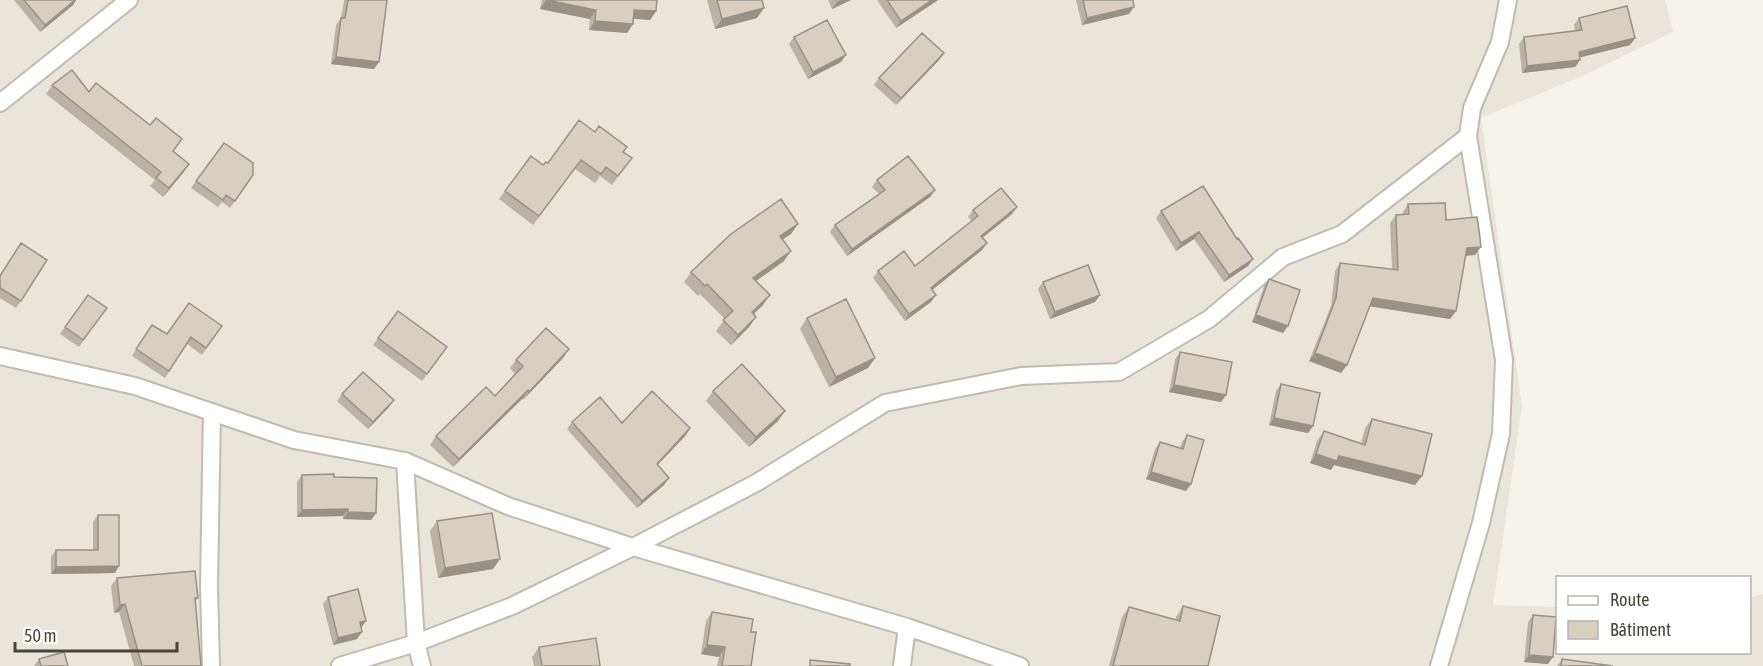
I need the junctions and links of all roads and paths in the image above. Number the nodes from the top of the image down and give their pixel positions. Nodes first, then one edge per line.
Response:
1 (129, 0) edge
2 (1508, 0) edge
3 (0, 103) edge
4 (1468, 136) junction
5 (0, 356) edge
6 (212, 412) junction
7 (405, 461) junction
8 (633, 547) junction
9 (907, 627) junction
10 (416, 643) junction
11 (211, 666) edge
12 (340, 666) edge
13 (422, 666) edge
14 (902, 666) edge
15 (1020, 666) edge
16 (1438, 666) edge

1 - 3 street
2 - 4 street
4 - 8 street
4 - 16 street
5 - 6 street
6 - 7 street
6 - 11 street
7 - 8 street
7 - 10 street
8 - 9 street
8 - 10 street
9 - 14 street
9 - 15 street
10 - 12 street
10 - 13 street

